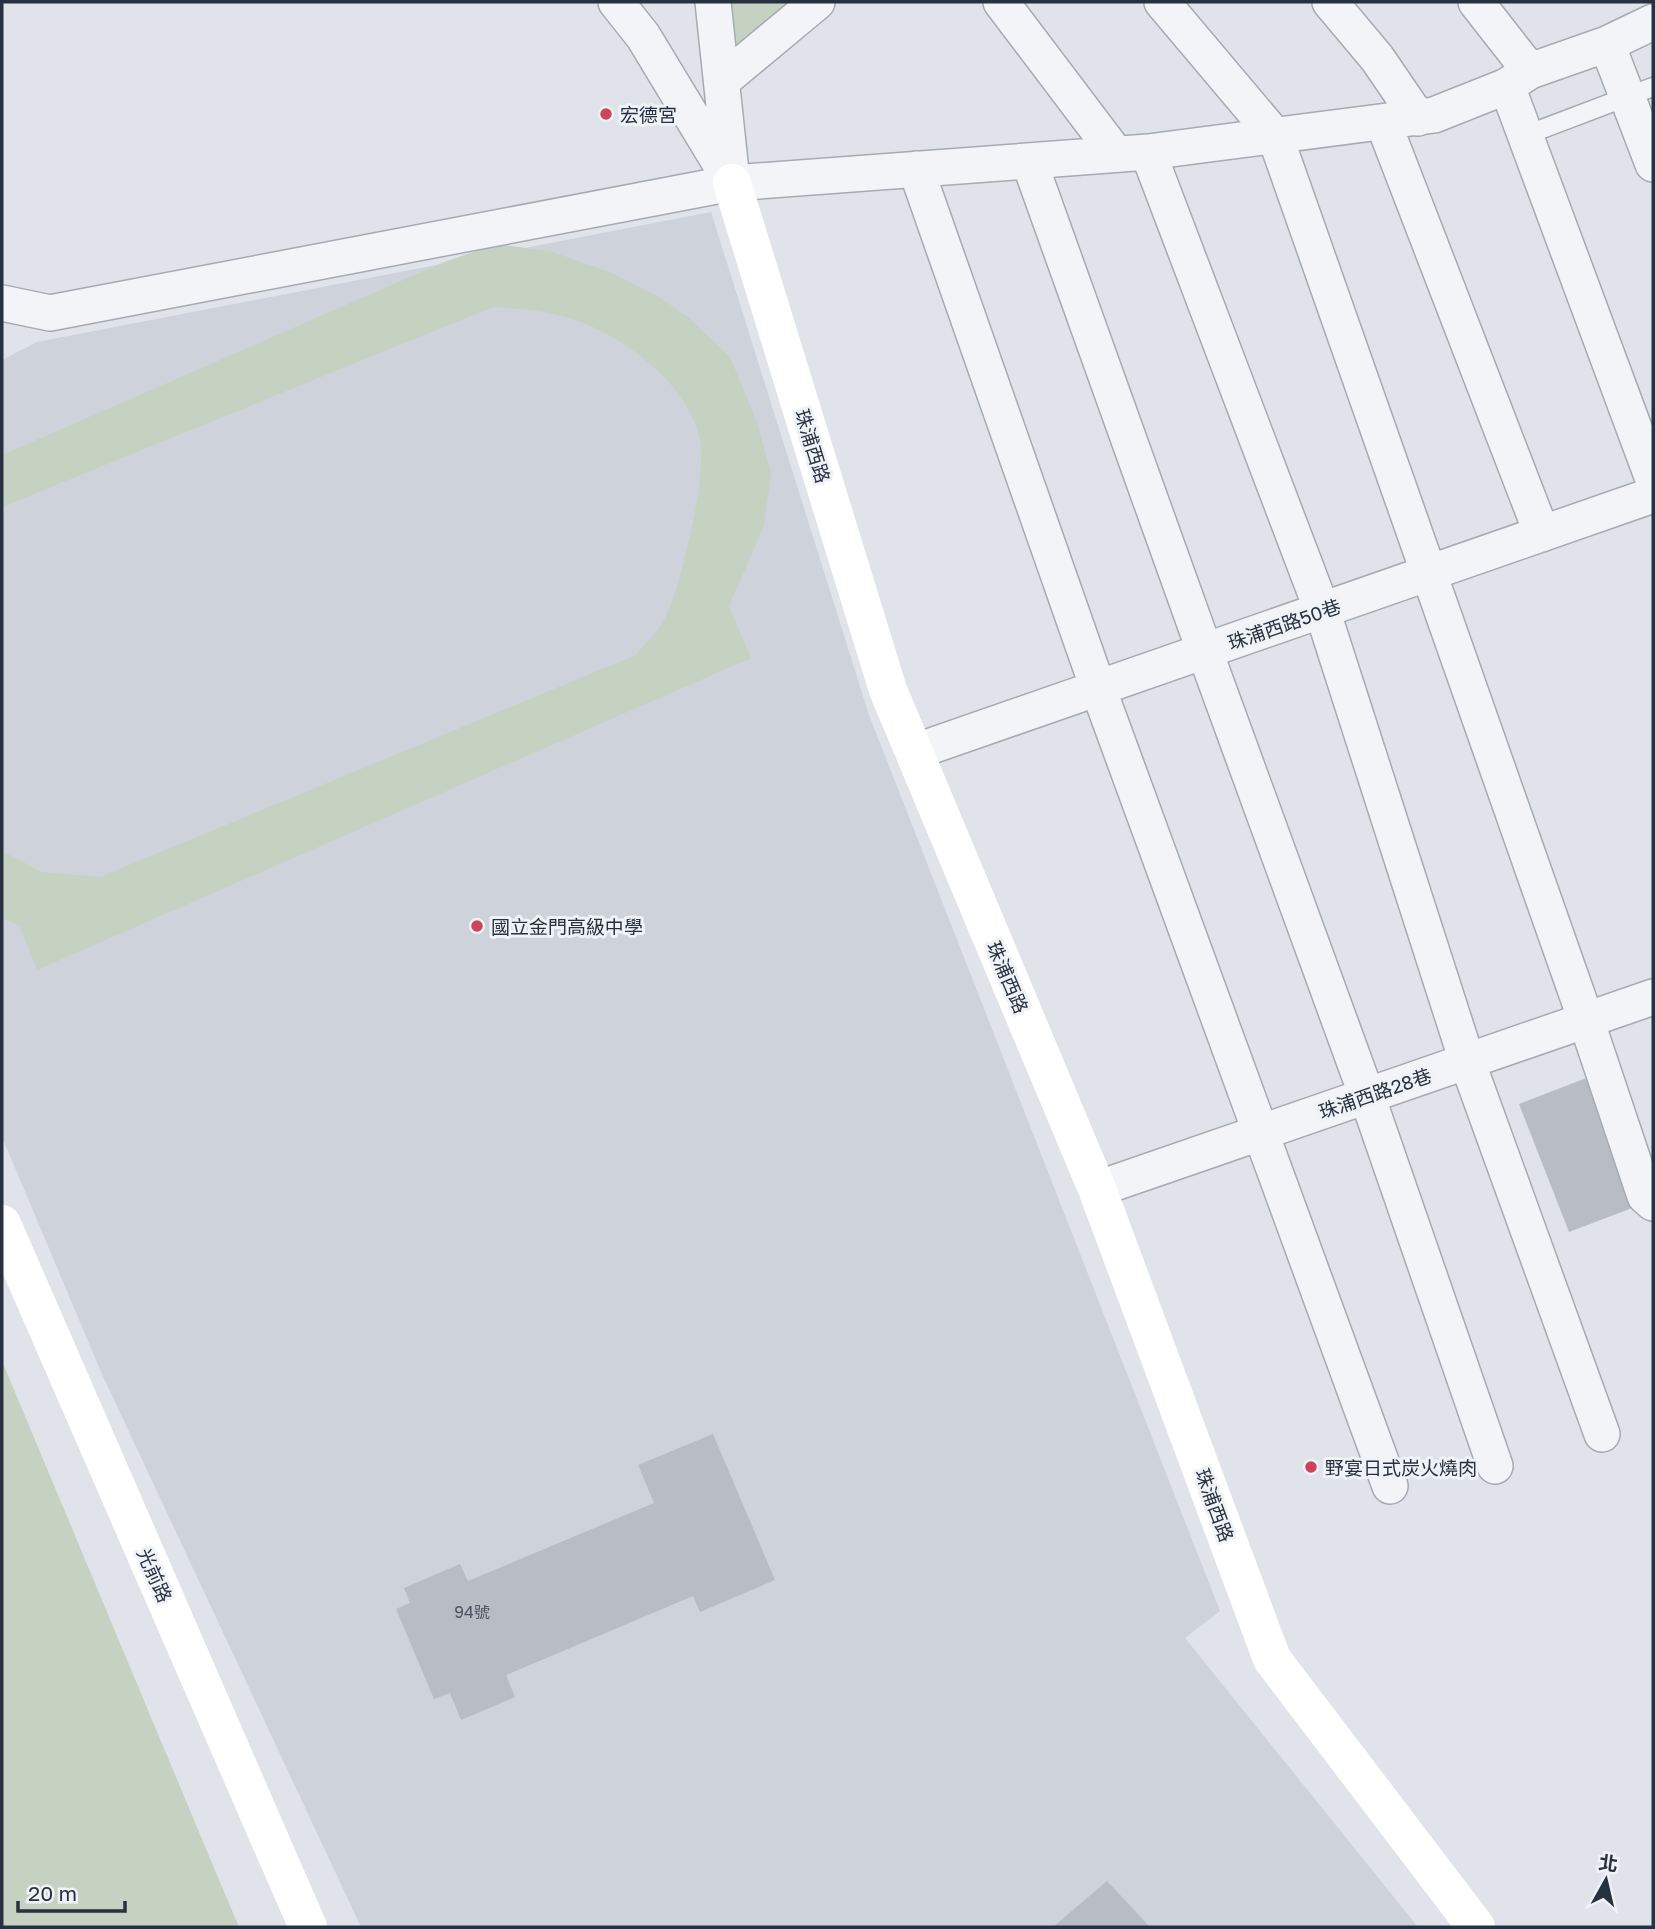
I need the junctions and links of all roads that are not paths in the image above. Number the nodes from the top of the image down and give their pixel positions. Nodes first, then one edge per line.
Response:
1 (616, 2) edge
2 (713, 2) edge
3 (817, 2) edge
4 (1001, 2) edge
5 (1162, 2) edge
6 (1330, 2) edge
7 (1476, 2) edge
8 (1639, 17) edge
9 (1607, 44) junction
10 (1519, 78) junction
11 (722, 81) junction
12 (1640, 92) edge
13 (1418, 118) junction
14 (1382, 122) junction
15 (1526, 135) junction
16 (1275, 136) junction
17 (1132, 153) junction
18 (1028, 161) junction
19 (1653, 164) edge
20 (916, 169) junction
21 (732, 183) junction
22 (2, 303) edge
23 (1653, 479) edge
24 (1653, 495) edge
25 (1542, 534) junction
26 (1428, 573) junction
27 (1322, 610) junction
28 (1205, 652) junction
29 (1098, 688) junction
30 (914, 752) junction
31 (1653, 997) edge
32 (1587, 1020) junction
33 (1467, 1061) junction
34 (1367, 1096) junction
35 (1261, 1133) junction
36 (1097, 1189) junction
37 (1653, 1203) edge
38 (2, 1224) edge
39 (1602, 1434) dead end
40 (1495, 1466) dead end
41 (1390, 1486) dead end
42 (308, 1927) edge
43 (1476, 1927) edge

1 - 21 street
2 - 11 street, 珠浦西路
3 - 11 street
4 - 17 street
5 - 16 street
6 - 13 street
7 - 10 street
8 - 9 street
9 - 10 street
9 - 12 street
10 - 13 street
10 - 15 street
11 - 21 street, 珠浦西路
12 - 15 lane
12 - 19 street
13 - 14 street
14 - 16 street
14 - 25 street
15 - 23 street
16 - 17 street
16 - 26 street
17 - 18 street
17 - 27 street
18 - 20 street
18 - 28 street
20 - 21 street
20 - 29 street
21 - 22 street
21 - 30 street, 珠浦西路
24 - 25 street, 珠浦西路50巷
25 - 26 street, 珠浦西路50巷
26 - 27 street, 珠浦西路50巷
26 - 32 street
27 - 28 street, 珠浦西路50巷
27 - 33 street
28 - 29 street, 珠浦西路50巷
28 - 34 street
29 - 30 street, 珠浦西路50巷
29 - 35 street
30 - 36 street, 珠浦西路
31 - 32 street, 珠浦西路28巷
32 - 33 street, 珠浦西路28巷
32 - 37 street
33 - 34 street, 珠浦西路28巷
33 - 39 street
34 - 35 street, 珠浦西路28巷
34 - 40 street
35 - 36 street, 珠浦西路28巷
35 - 41 street
36 - 43 street, 珠浦西路
38 - 42 street, 光前路

